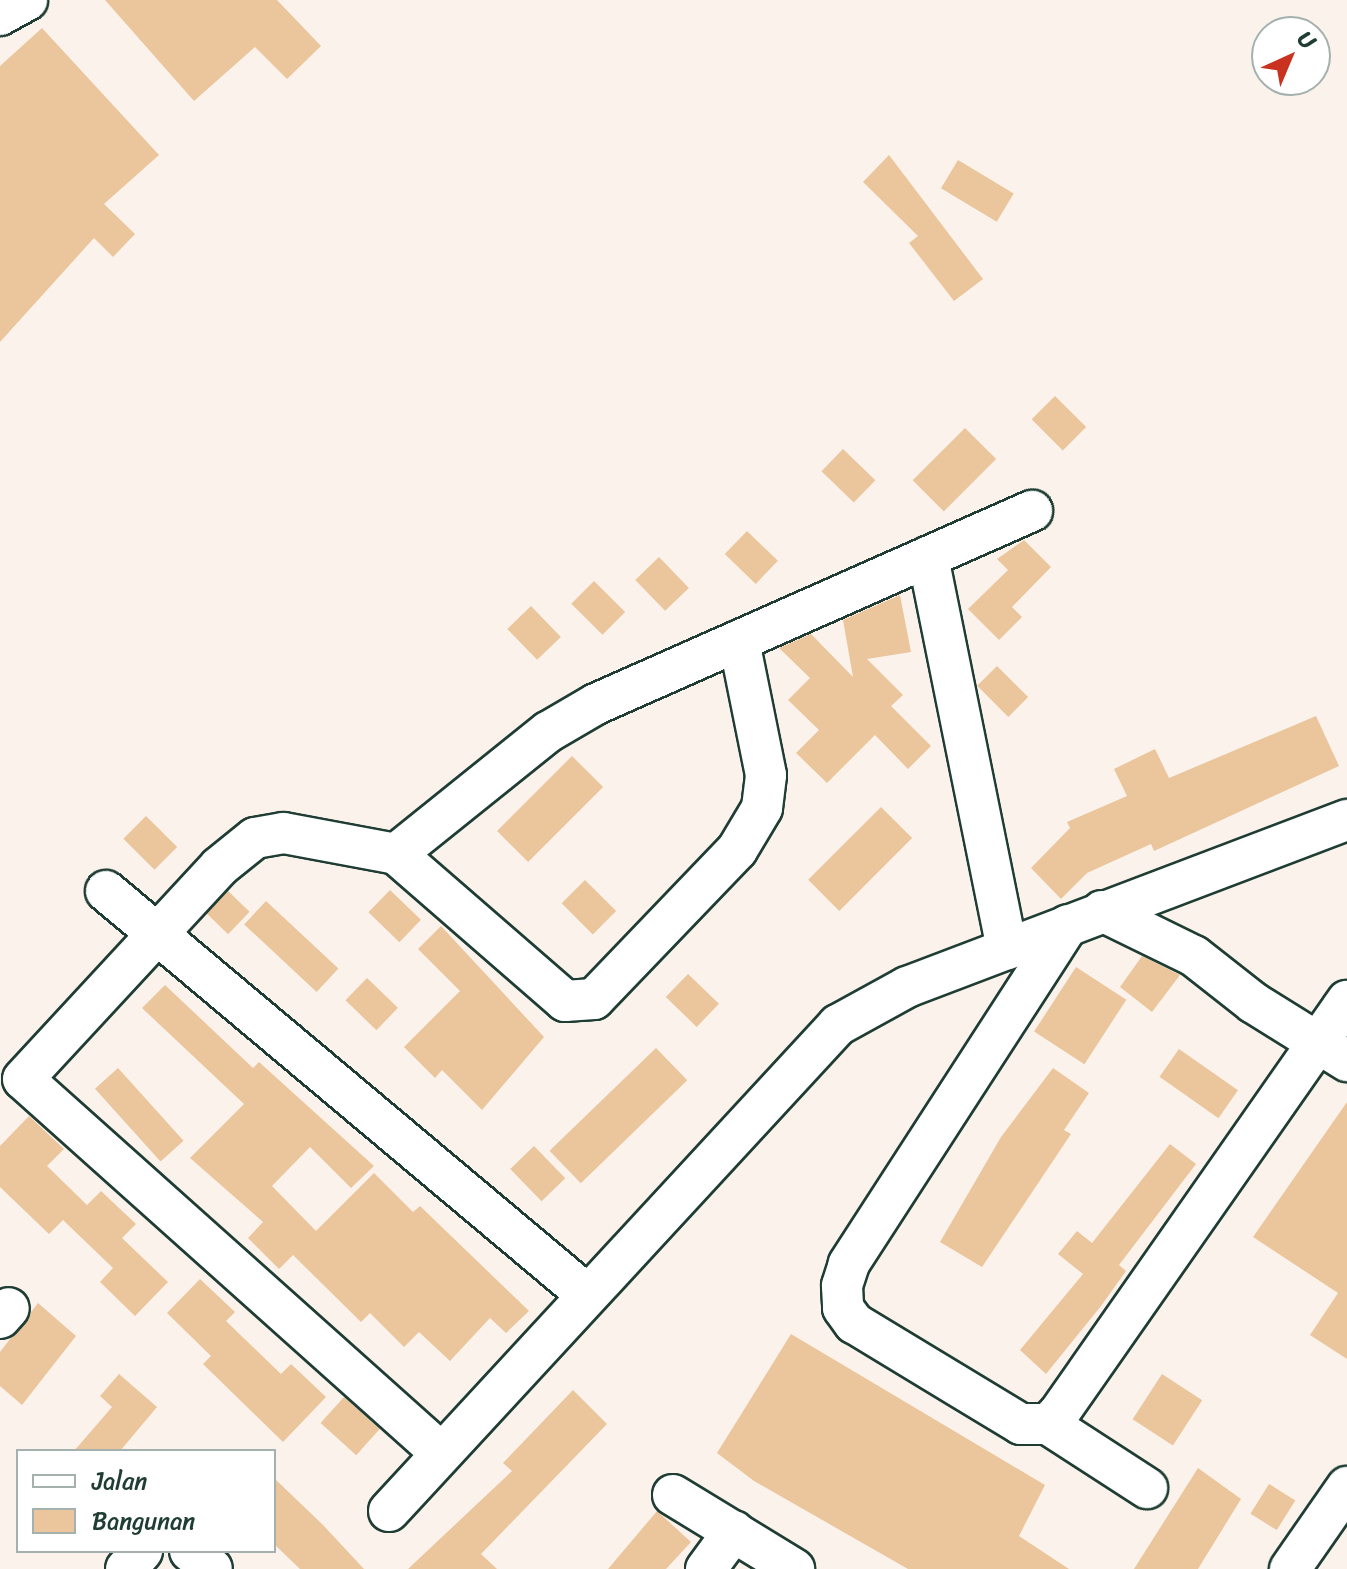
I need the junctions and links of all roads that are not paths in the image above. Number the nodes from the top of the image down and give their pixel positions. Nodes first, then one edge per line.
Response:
1 (27, 0) edge
2 (0, 15) edge
3 (1032, 511) dead end
4 (928, 557) junction
5 (739, 641) junction
6 (1347, 820) edge
7 (396, 854) junction
8 (106, 891) dead end
9 (1085, 918) junction
10 (153, 933) junction
11 (1007, 949) junction
12 (1347, 1001) edge
13 (1334, 1053) edge
14 (12, 1070) edge
15 (585, 1293) junction
16 (1048, 1424) junction
17 (440, 1452) junction
18 (1347, 1487) edge
19 (1147, 1488) dead end
20 (673, 1495) dead end
21 (389, 1511) dead end
22 (734, 1531) junction
23 (140, 1553) edge
24 (192, 1553) edge
25 (126, 1569) edge
26 (212, 1569) edge
27 (706, 1569) edge
28 (794, 1569) edge
29 (1290, 1569) edge

1 - 2 street
3 - 4 street
4 - 5 street
4 - 11 street
5 - 7 street
5 - 7 street
6 - 9 street
7 - 10 street
8 - 10 street
9 - 11 street
9 - 13 street
9 - 16 street
10 - 14 street
10 - 15 street
11 - 15 street
12 - 13 street
13 - 16 street
14 - 17 street
15 - 17 street
16 - 19 street
17 - 21 street
18 - 29 street
20 - 22 street
22 - 27 street
22 - 28 street
23 - 25 street
24 - 26 street

